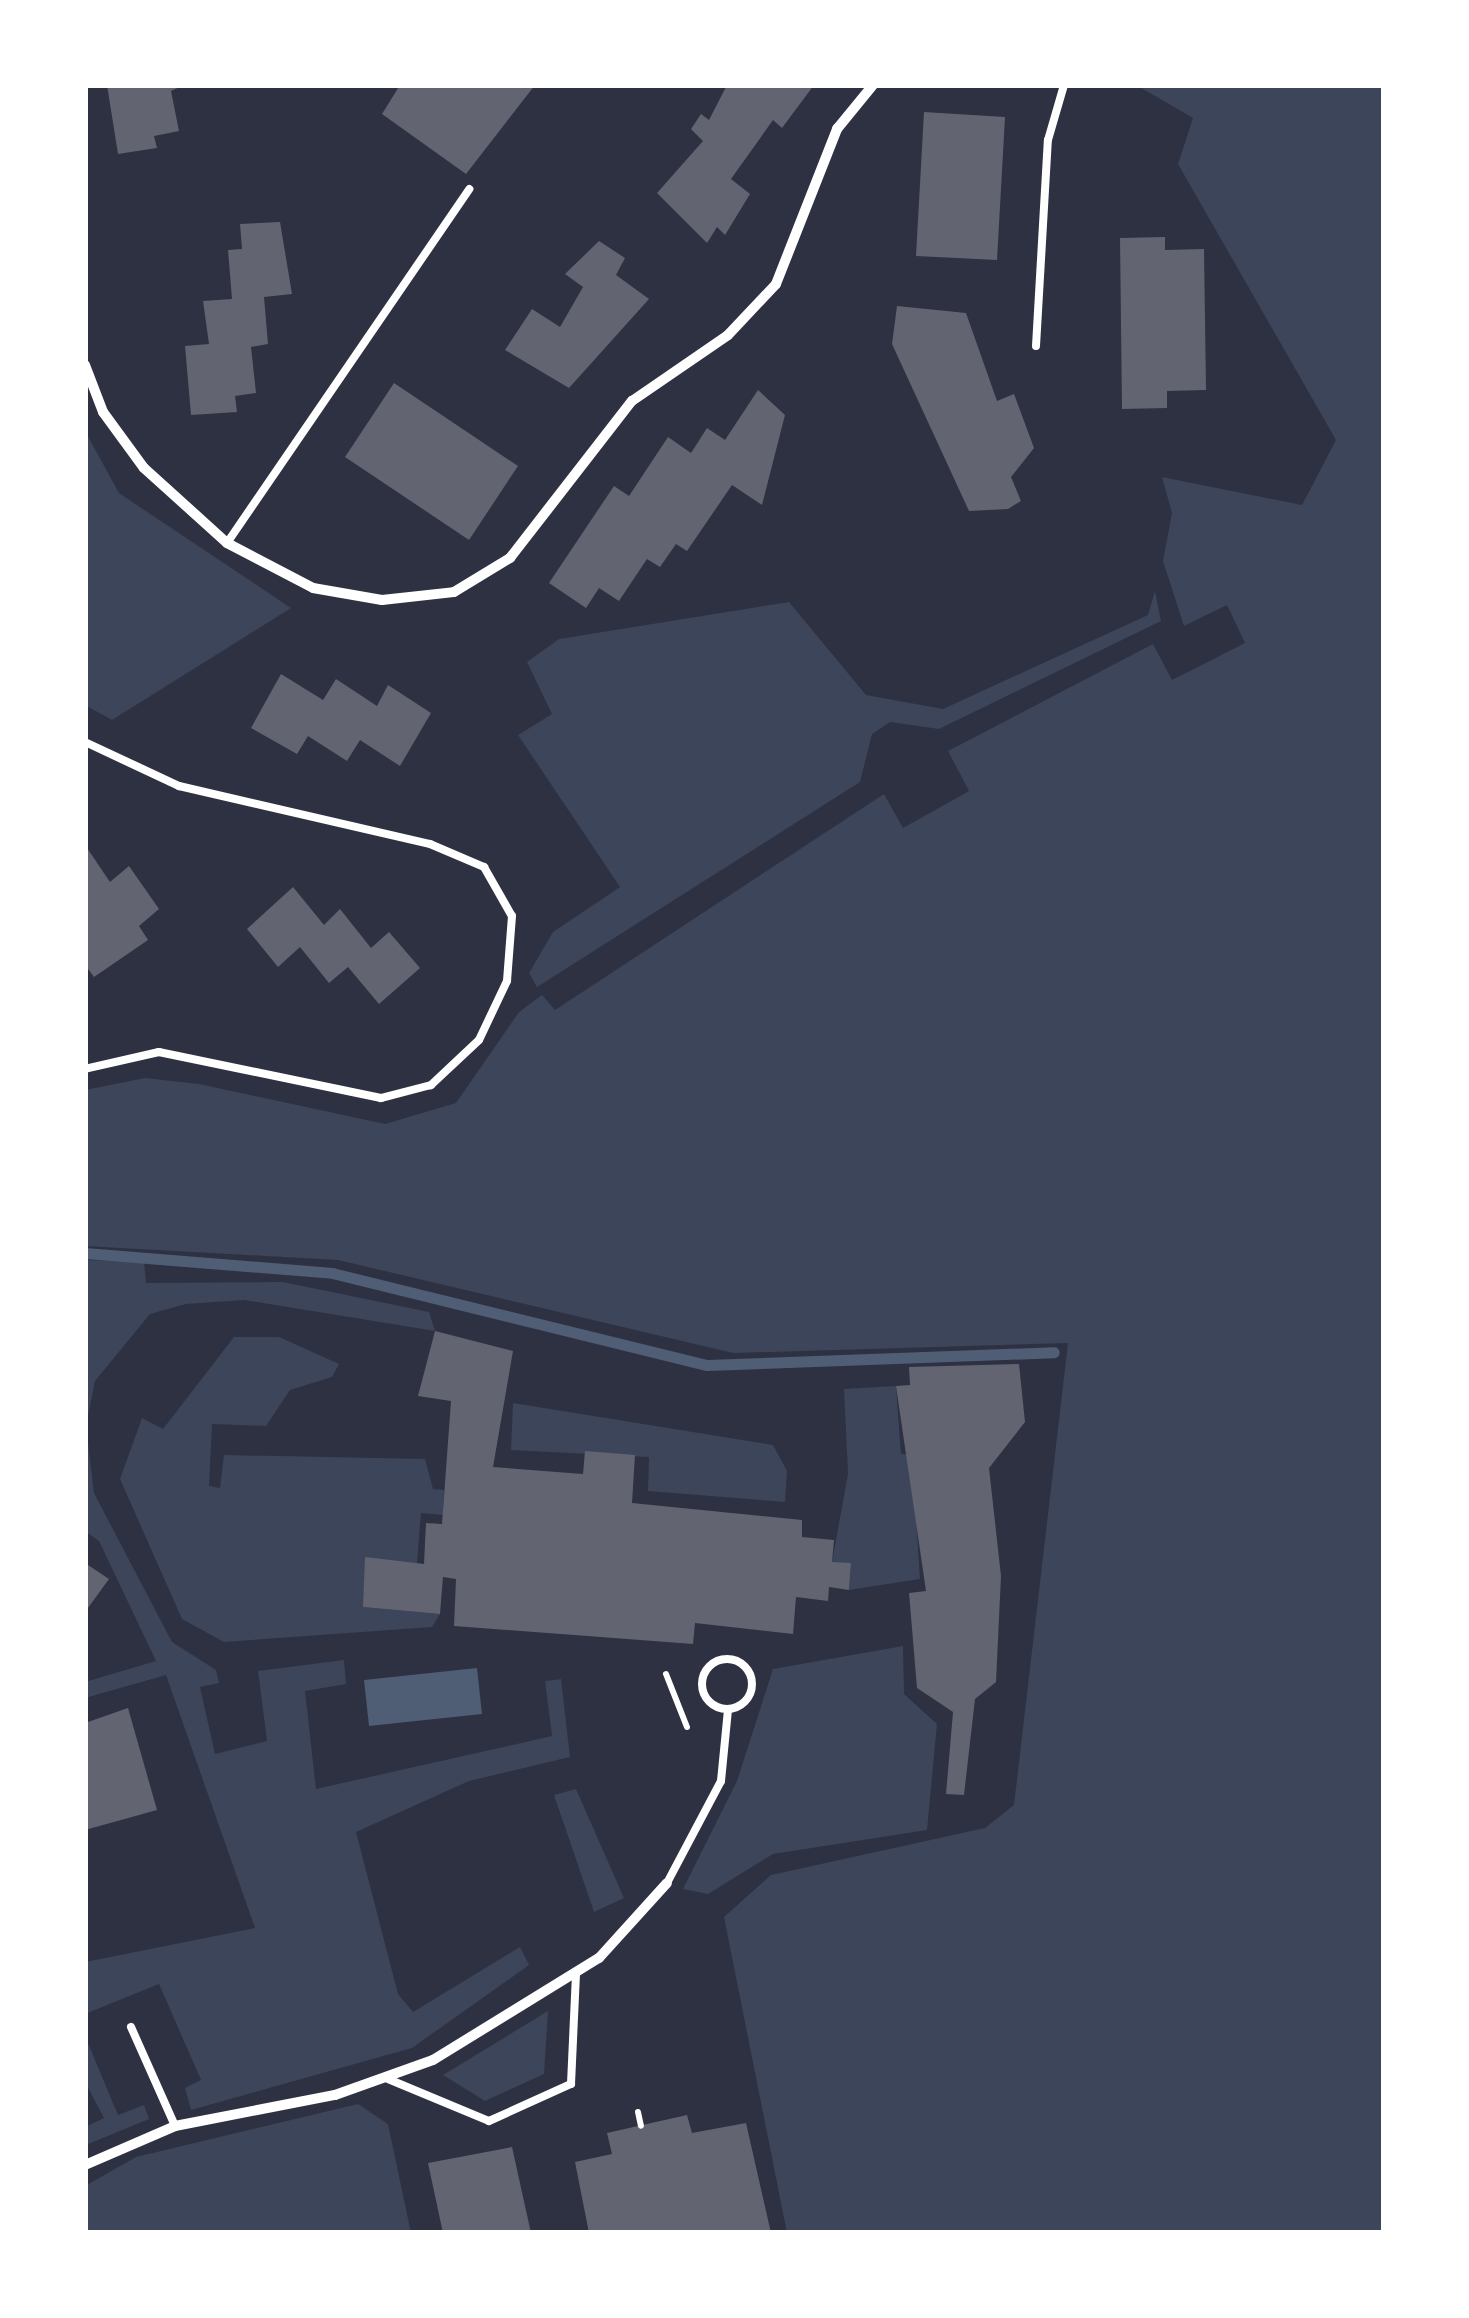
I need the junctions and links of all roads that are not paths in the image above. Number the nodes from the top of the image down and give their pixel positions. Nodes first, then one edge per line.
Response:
1 (872, 85) edge
2 (1064, 85) edge
3 (469, 189) dead end
4 (1036, 346) dead end
5 (85, 365) edge
6 (227, 543) junction
7 (85, 742) edge
8 (85, 1068) edge
9 (728, 1710) junction
10 (667, 1883) joint
11 (576, 1972) junction
12 (130, 2027) dead end
13 (388, 2079) junction
14 (175, 2126) junction
15 (85, 2165) edge

1 - 6 street
2 - 4 lane
3 - 6 lane
5 - 6 street
7 - 8 lane
9 - 9 lane
9 - 10 lane
10 - 11 street
11 - 13 street
11 - 13 lane
12 - 14 lane
13 - 14 street
14 - 15 street

